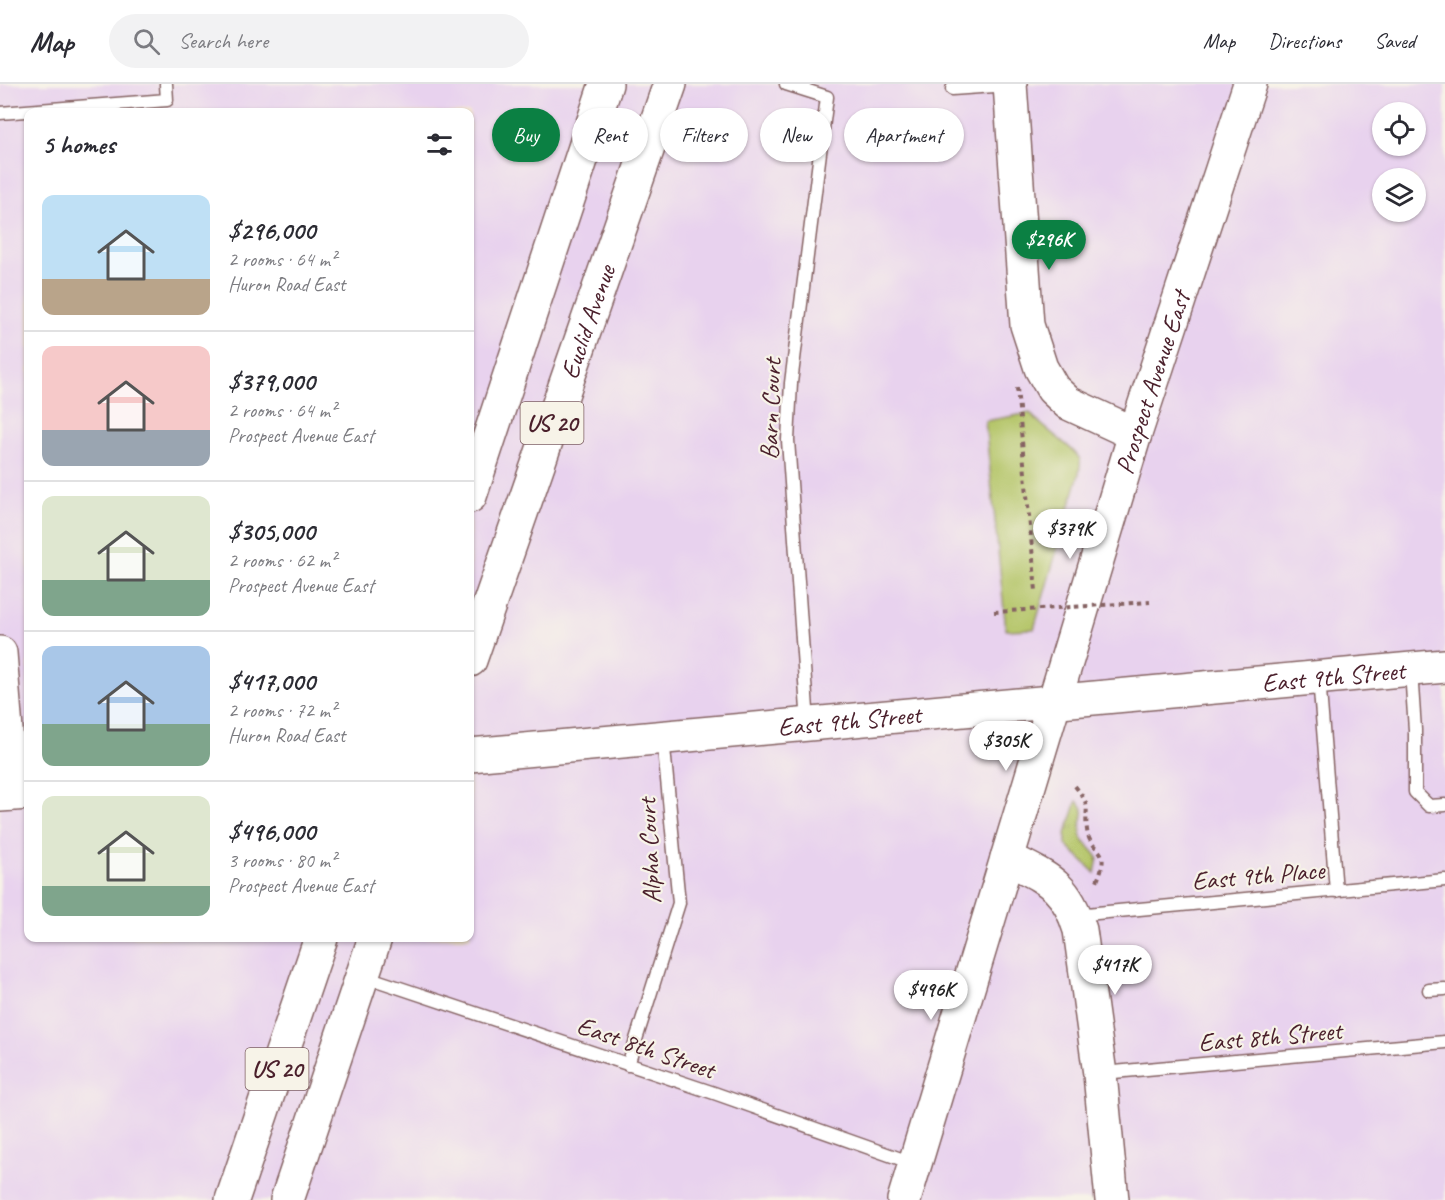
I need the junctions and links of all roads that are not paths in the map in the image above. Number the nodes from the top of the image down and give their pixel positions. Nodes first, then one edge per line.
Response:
1 (166, 84) edge
2 (606, 84) edge
3 (670, 84) edge
4 (786, 84) edge
5 (1250, 84) edge
6 (1010, 85) edge
7 (952, 89) dead end
8 (64, 108) edge
9 (24, 111) edge
10 (0, 113) edge
11 (1135, 434) junction
12 (474, 484) edge
13 (474, 648) edge
14 (0, 652) edge
15 (1445, 666) edge
16 (1411, 669) junction
17 (1319, 677) junction
18 (1054, 700) junction
19 (808, 724) junction
20 (662, 736) junction
21 (474, 755) edge
22 (13, 794) edge
23 (1445, 805) edge
24 (1007, 858) junction
25 (1445, 880) edge
26 (1335, 891) junction
27 (1075, 915) junction
28 (320, 942) edge
29 (374, 942) edge
30 (363, 976) junction
31 (1445, 988) edge
32 (1429, 990) dead end
33 (1445, 1042) edge
34 (628, 1065) junction
35 (1100, 1074) junction
36 (915, 1164) junction
37 (232, 1200) edge
38 (288, 1200) edge
39 (904, 1200) edge
40 (1112, 1200) edge

1 - 8 lane
2 - 12 main road, US 20
3 - 13 main road, Euclid Avenue / US 20
4 - 19 lane, Barn Court
5 - 11 main road, Prospect Avenue East
6 - 7 lane
6 - 11 main road
9 - 10 lane
11 - 18 main road, Prospect Avenue East
14 - 22 main road
15 - 16 main road, East 9th Street
16 - 17 main road, East 9th Street
16 - 23 lane
17 - 18 main road, East 9th Street
17 - 26 lane
18 - 19 main road, East 9th Street
18 - 24 main road, Prospect Avenue East
19 - 20 main road, East 9th Street
20 - 21 main road, East 9th Street
20 - 34 lane, Alpha Court
24 - 27 main road
24 - 36 main road, Prospect Avenue East
25 - 26 lane, East 9th Place
26 - 27 lane, East 9th Place
27 - 35 main road
28 - 37 main road, US 20
29 - 30 main road, US 20
30 - 34 lane, East 8th Street
30 - 38 main road, US 20
31 - 32 lane
33 - 35 lane, East 8th Street
34 - 36 lane, East 8th Street
35 - 40 main road
36 - 39 main road, Prospect Avenue East

